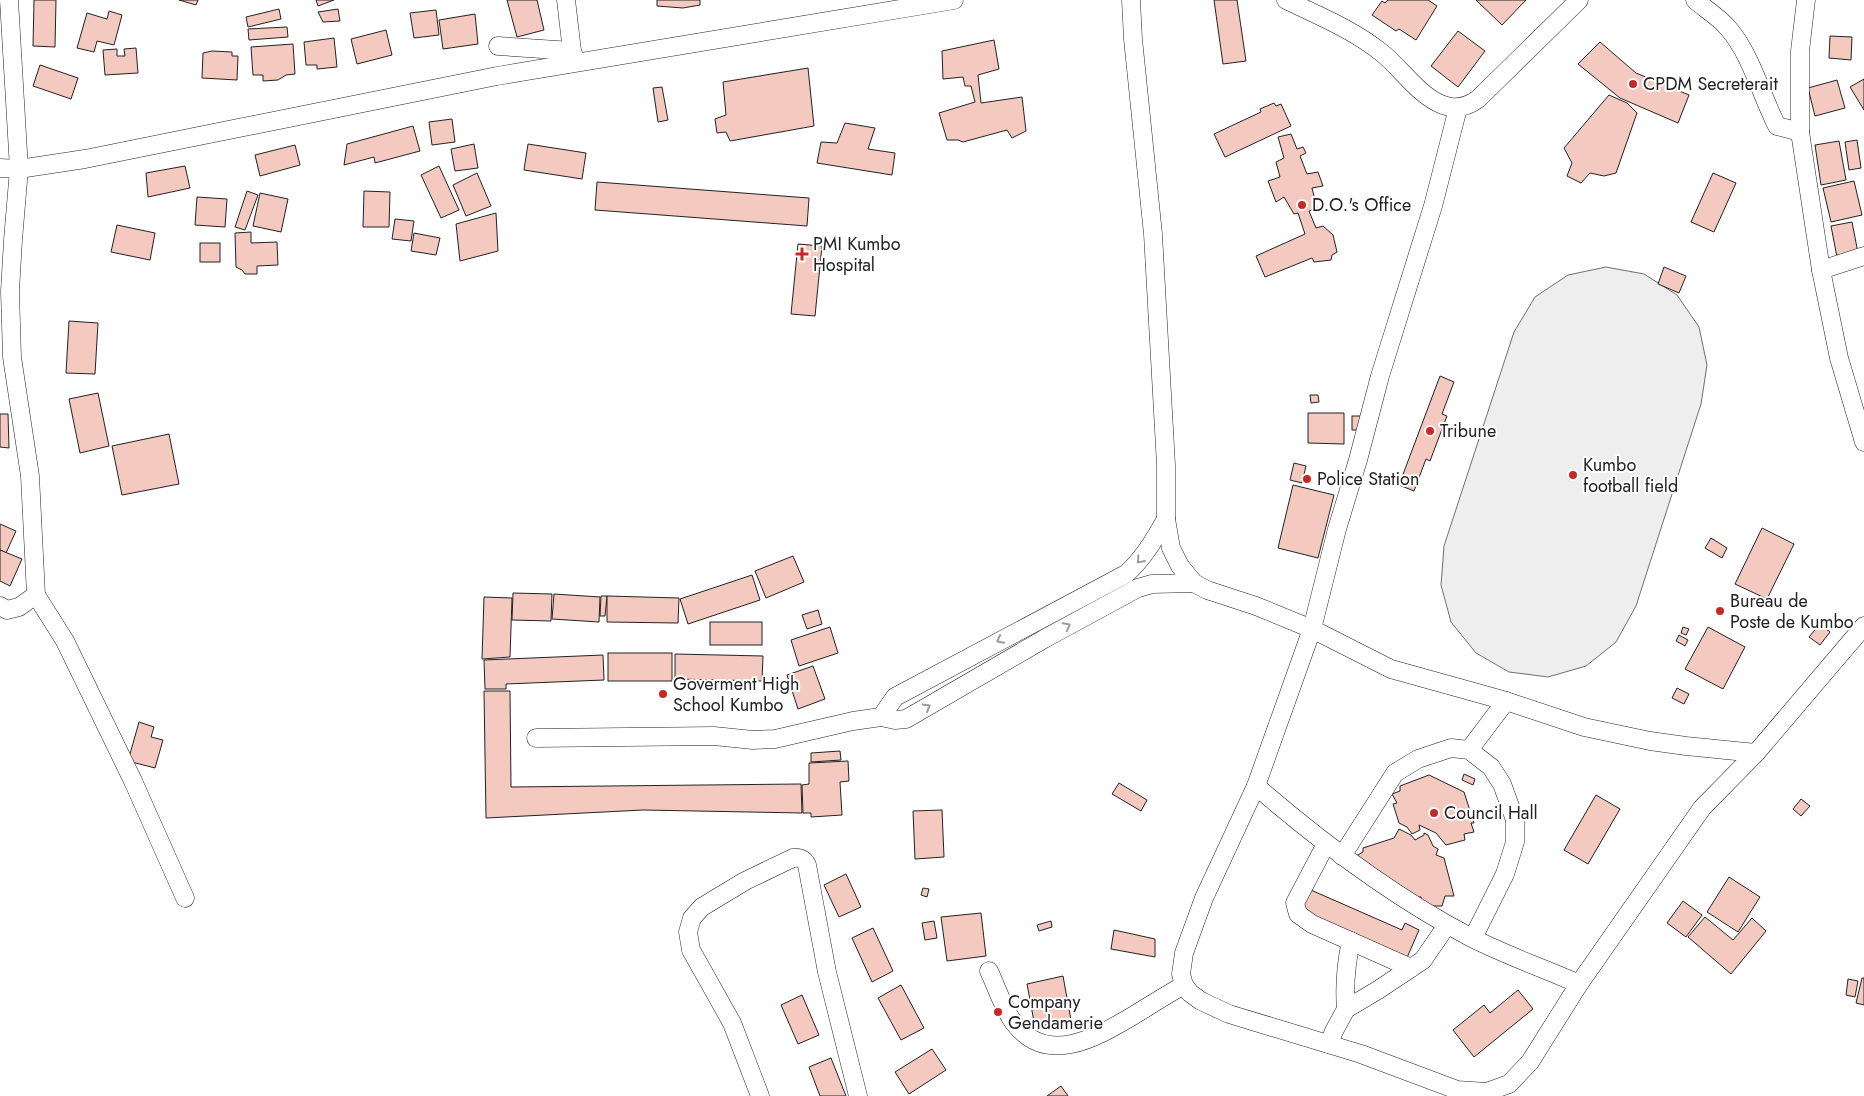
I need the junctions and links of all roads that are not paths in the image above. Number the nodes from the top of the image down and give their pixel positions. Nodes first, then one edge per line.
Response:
1 (9, 0) edge
2 (566, 0) edge
3 (954, 0) edge
4 (1131, 0) edge
5 (1286, 0) edge
6 (1579, 0) edge
7 (1695, 0) edge
8 (1806, 0) edge
9 (498, 46) dead end
10 (574, 56) junction
11 (1458, 108) junction
12 (1800, 132) junction
13 (0, 168) edge
14 (19, 169) junction
15 (1864, 256) edge
16 (1821, 270) junction
17 (6, 356) edge
18 (1864, 442) edge
19 (1166, 518) junction
20 (1194, 583) junction
21 (36, 596) junction
22 (0, 606) edge
23 (1864, 626) edge
24 (1312, 629) junction
25 (1506, 701) junction
26 (881, 717) junction
27 (536, 738) dead end
28 (1469, 750) junction
29 (1756, 753) junction
30 (1256, 786) junction
31 (1326, 844) junction
32 (1342, 856) junction
33 (186, 898) dead end
34 (1447, 924) junction
35 (1473, 938) junction
36 (1351, 941) junction
37 (1411, 968) junction
38 (989, 971) dead end
39 (1579, 984) junction
40 (1184, 985) junction
41 (1346, 1009) junction
42 (1329, 1044) junction
43 (760, 1096) edge
44 (858, 1096) edge

1 - 14 street
2 - 10 street
3 - 10 street
4 - 19 street
5 - 11 street
6 - 11 street
7 - 12 street
8 - 12 street
9 - 10 street
10 - 14 street
11 - 24 street
12 - 16 street
13 - 14 street
14 - 17 street
15 - 16 street
16 - 18 street
17 - 21 street
19 - 20 street
19 -> 26 street
20 - 24 street
26 -> 20 street
21 - 22 street
21 - 33 street
23 - 29 street
24 - 25 street
24 - 30 street
25 - 28 street
25 - 29 street
26 - 27 street
28 - 32 street
28 - 35 street
29 - 39 street
30 - 31 street
30 - 40 street
31 - 32 street
31 - 36 street
32 - 34 street
34 - 35 street
34 - 37 street
35 - 39 street
36 - 37 street
36 - 41 street
37 - 41 street
38 - 40 street
39 - 42 street
40 - 42 street
41 - 42 street
43 - 44 street

